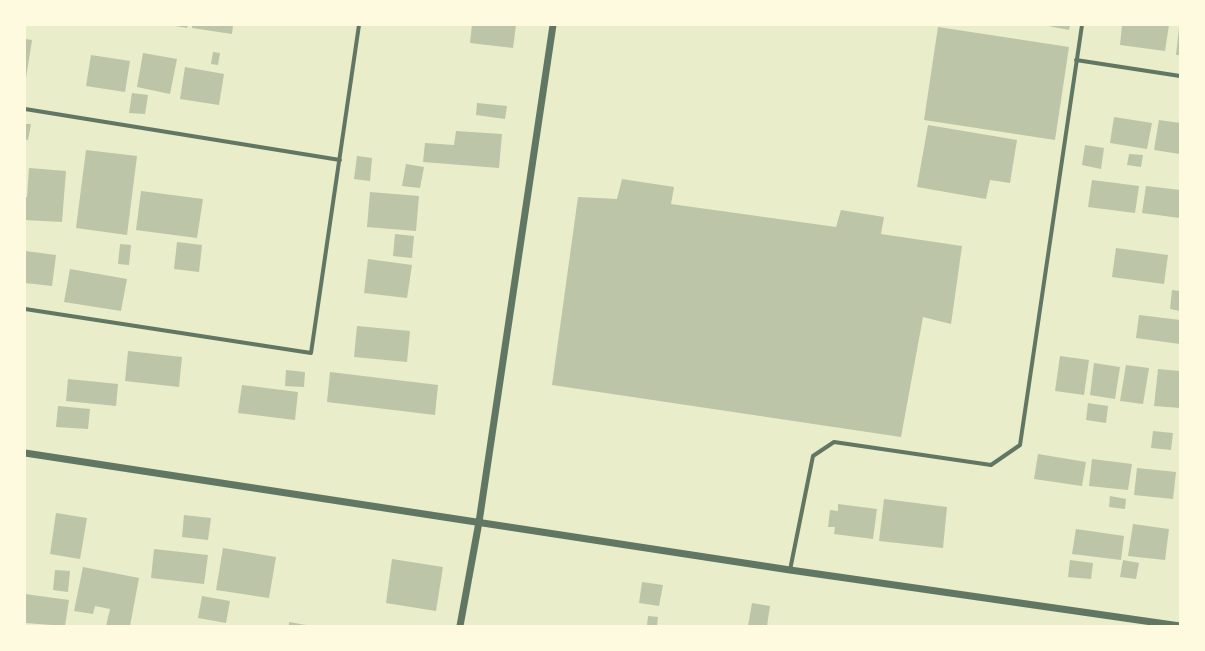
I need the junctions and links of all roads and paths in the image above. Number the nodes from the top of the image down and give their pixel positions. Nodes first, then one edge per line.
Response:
1 (359, 25) edge
2 (553, 25) edge
3 (1082, 25) edge
4 (1076, 60) junction
5 (1180, 76) edge
6 (25, 109) edge
7 (340, 160) junction
8 (25, 310) edge
9 (25, 453) edge
10 (479, 522) junction
11 (790, 570) junction
12 (460, 626) edge
13 (1180, 626) edge

1 - 7 street
2 - 10 street
3 - 4 street
4 - 5 street
4 - 11 street
6 - 7 street
7 - 8 street
9 - 10 street
10 - 11 street
10 - 12 street
11 - 13 street

